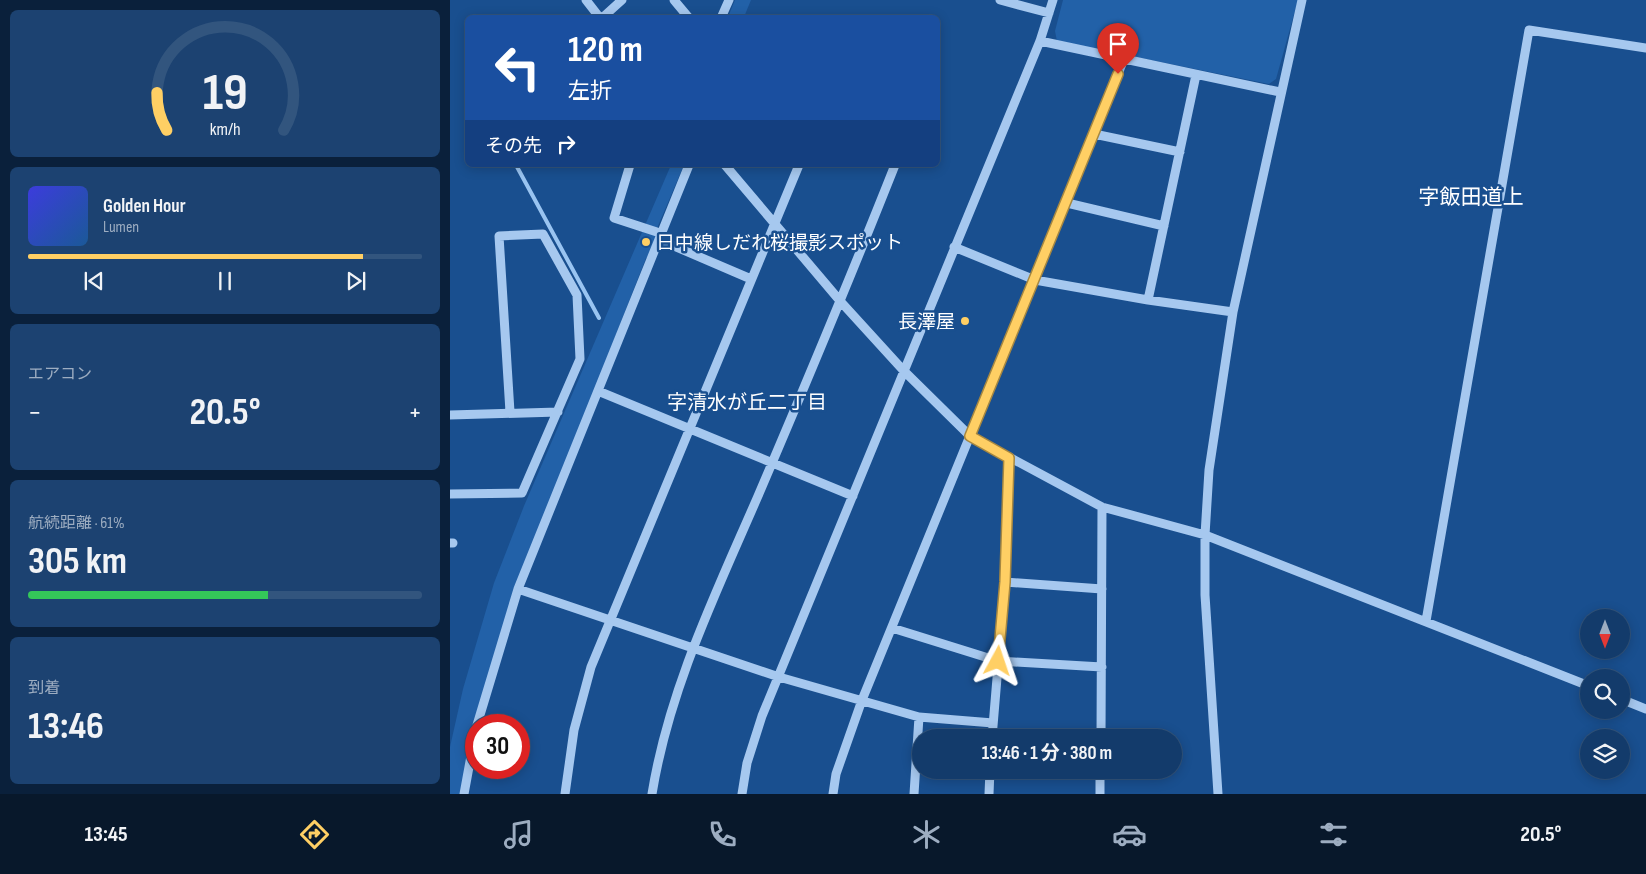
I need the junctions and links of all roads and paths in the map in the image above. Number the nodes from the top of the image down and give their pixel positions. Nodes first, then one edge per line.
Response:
1 (586, 0) edge
2 (622, 0) edge
3 (674, 0) edge
4 (729, 0) edge
5 (1000, 0) edge
6 (1052, 0) edge
7 (1302, 0) edge
8 (1049, 13) junction
9 (598, 15) edge
10 (604, 15) edge
11 (686, 15) edge
12 (722, 15) edge
13 (1040, 41) junction
14 (1646, 48) edge
15 (1124, 59) junction
16 (1196, 75) junction
17 (1280, 92) junction
18 (1094, 134) junction
19 (1180, 152) junction
20 (629, 167) edge
21 (688, 167) edge
22 (727, 167) edge
23 (798, 167) edge
24 (895, 167) edge
25 (1067, 203) junction
26 (774, 223) junction
27 (1164, 226) junction
28 (662, 237) junction
29 (954, 247) junction
30 (751, 279) junction
31 (1036, 280) junction
32 (1148, 300) junction
33 (841, 302) junction
34 (1233, 312) junction
35 (904, 370) junction
36 (598, 390) junction
37 (510, 412) junction
38 (558, 412) junction
39 (450, 415) edge
40 (690, 428) junction
41 (970, 436) junction
42 (1009, 458) junction
43 (773, 462) junction
44 (450, 494) edge
45 (853, 496) junction
46 (1102, 507) junction
47 (1204, 535) junction
48 (1005, 582) junction
49 (518, 589) junction
50 (1102, 589) junction
51 (610, 619) junction
52 (1426, 621) junction
53 (892, 628) junction
54 (693, 647) junction
55 (998, 661) junction
56 (1102, 667) junction
57 (779, 677) junction
58 (1580, 682) edge
59 (862, 700) junction
60 (1630, 703) edge
61 (1646, 709) edge
62 (481, 714) edge
63 (919, 716) junction
64 (993, 723) junction
65 (993, 729) edge
66 (1101, 729) edge
67 (467, 779) edge
68 (990, 779) edge
69 (1100, 779) edge
70 (464, 794) edge
71 (565, 794) edge
72 (652, 794) edge
73 (742, 794) edge
74 (833, 794) edge
75 (914, 794) edge
76 (989, 794) edge
77 (1100, 794) edge
78 (1218, 794) edge

1 - 9 street
2 - 10 street
3 - 11 street
4 - 12 street
5 - 8 street
6 - 8 street
7 - 17 street
8 - 13 street
13 - 15 street
13 - 29 street
14 - 52 street
15 - 16 street
15 - 18 street
16 - 17 street
16 - 19 street
17 - 34 street
18 - 19 street
18 - 25 street
19 - 27 street
20 - 28 street
21 - 28 street
22 - 26 street
23 - 26 street
24 - 33 street
25 - 27 street
25 - 31 street
26 - 30 street
26 - 33 street
27 - 32 street
28 - 30 street
28 - 36 street
29 - 31 street
29 - 35 street
30 - 40 street
31 - 32 street
31 - 41 street
32 - 34 street
33 - 35 street
33 - 43 street
34 - 47 street
35 - 41 street
35 - 45 street
36 - 40 street
36 - 49 street
37 - 38 street
37 - 38 street
37 - 39 street
38 - 44 street
40 - 43 street
40 - 51 street
41 - 42 street
41 - 53 street
42 - 46 street
42 - 48 street
43 - 45 street
43 - 54 street
45 - 57 street
46 - 47 street
46 - 50 street
47 - 52 street
47 - 78 street
48 - 50 street
48 - 55 street
49 - 51 street
49 - 62 street
50 - 56 street
51 - 54 street
51 - 71 street
52 - 58 street
53 - 55 street
53 - 59 street
54 - 57 street
54 - 72 street
55 - 56 street
55 - 64 street
56 - 66 street
57 - 59 street
57 - 73 street
59 - 63 street
59 - 74 street
60 - 61 street
63 - 64 street
63 - 75 street
64 - 65 street
67 - 70 street
68 - 76 street
69 - 77 street

